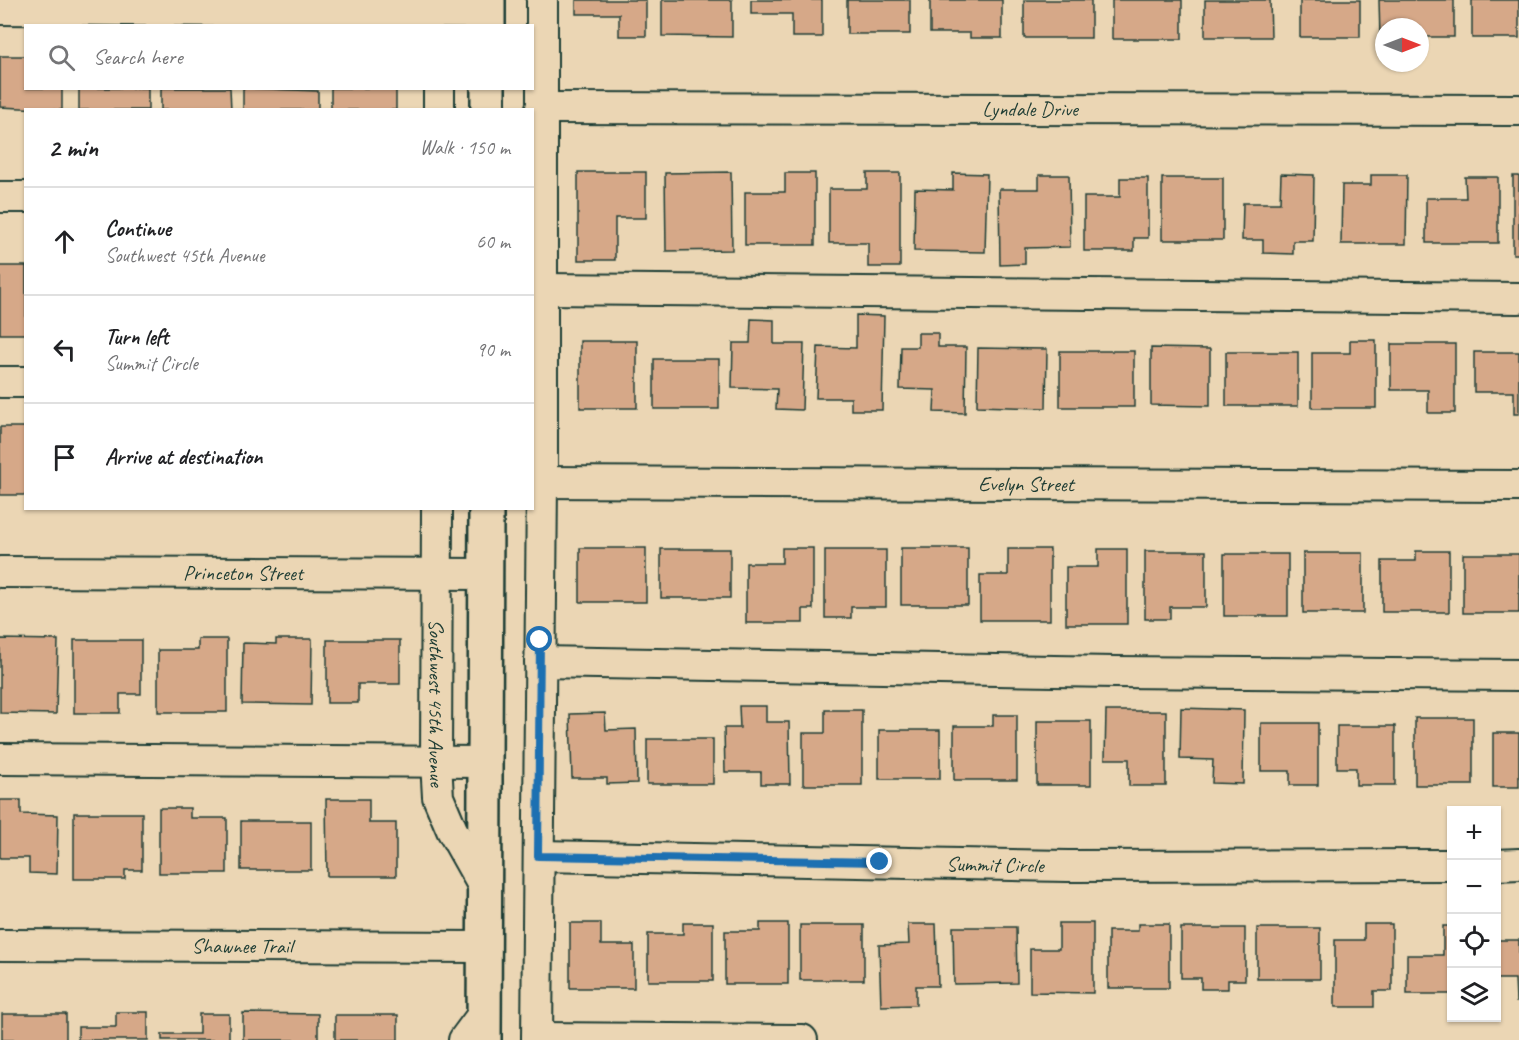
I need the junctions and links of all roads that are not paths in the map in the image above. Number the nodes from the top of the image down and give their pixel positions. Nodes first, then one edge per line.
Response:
1 (542, 0) edge
2 (0, 9) edge
3 (438, 13) edge
4 (488, 13) edge
5 (438, 90) edge
6 (488, 90) edge
7 (438, 108) edge
8 (488, 108) edge
9 (541, 108) junction
10 (1519, 110) edge
11 (0, 197) edge
12 (24, 197) edge
13 (542, 289) junction
14 (1519, 298) edge
15 (0, 382) edge
16 (24, 382) edge
17 (537, 482) edge
18 (1519, 486) edge
19 (437, 510) edge
20 (486, 510) edge
21 (0, 572) edge
22 (437, 574) junction
23 (486, 574) junction
24 (540, 662) junction
25 (1519, 675) edge
26 (0, 759) edge
27 (436, 762) junction
28 (485, 762) junction
29 (538, 856) junction
30 (1501, 864) edge
31 (1519, 864) edge
32 (1447, 865) edge
33 (484, 887) junction
34 (0, 945) edge
35 (484, 947) junction
36 (484, 1027) edge
37 (537, 1039) edge
38 (464, 1040) edge
39 (802, 1040) edge

1 - 9 street
2 - 3 street
3 - 4 street
5 - 7 street
6 - 8 main road
9 - 10 street, Lyndale Drive
9 - 13 street
11 - 12 street
13 - 14 street
13 - 17 street
15 - 16 street
17 - 18 street, Evelyn Street
17 - 24 street
19 - 22 street, Southwest 45th Avenue
20 - 23 main road, Southwest 45th Avenue
21 - 22 street, Princeton Street
22 - 23 street, Princeton Street
22 - 27 street, Southwest 45th Avenue
23 - 28 main road, Southwest 45th Avenue
24 - 25 street
24 - 29 street
26 - 27 street
27 - 28 street
27 - 33 street, Southwest 45th Avenue
28 - 33 main road, Southwest 45th Avenue
29 - 32 street, Summit Circle
29 - 37 street
30 - 31 street
33 - 35 main road, Southwest 45th Avenue
34 - 35 street, Shawnee Trail
35 - 36 main road, Southwest 45th Avenue
36 - 38 street, Southwest 45th Avenue
37 - 39 street

